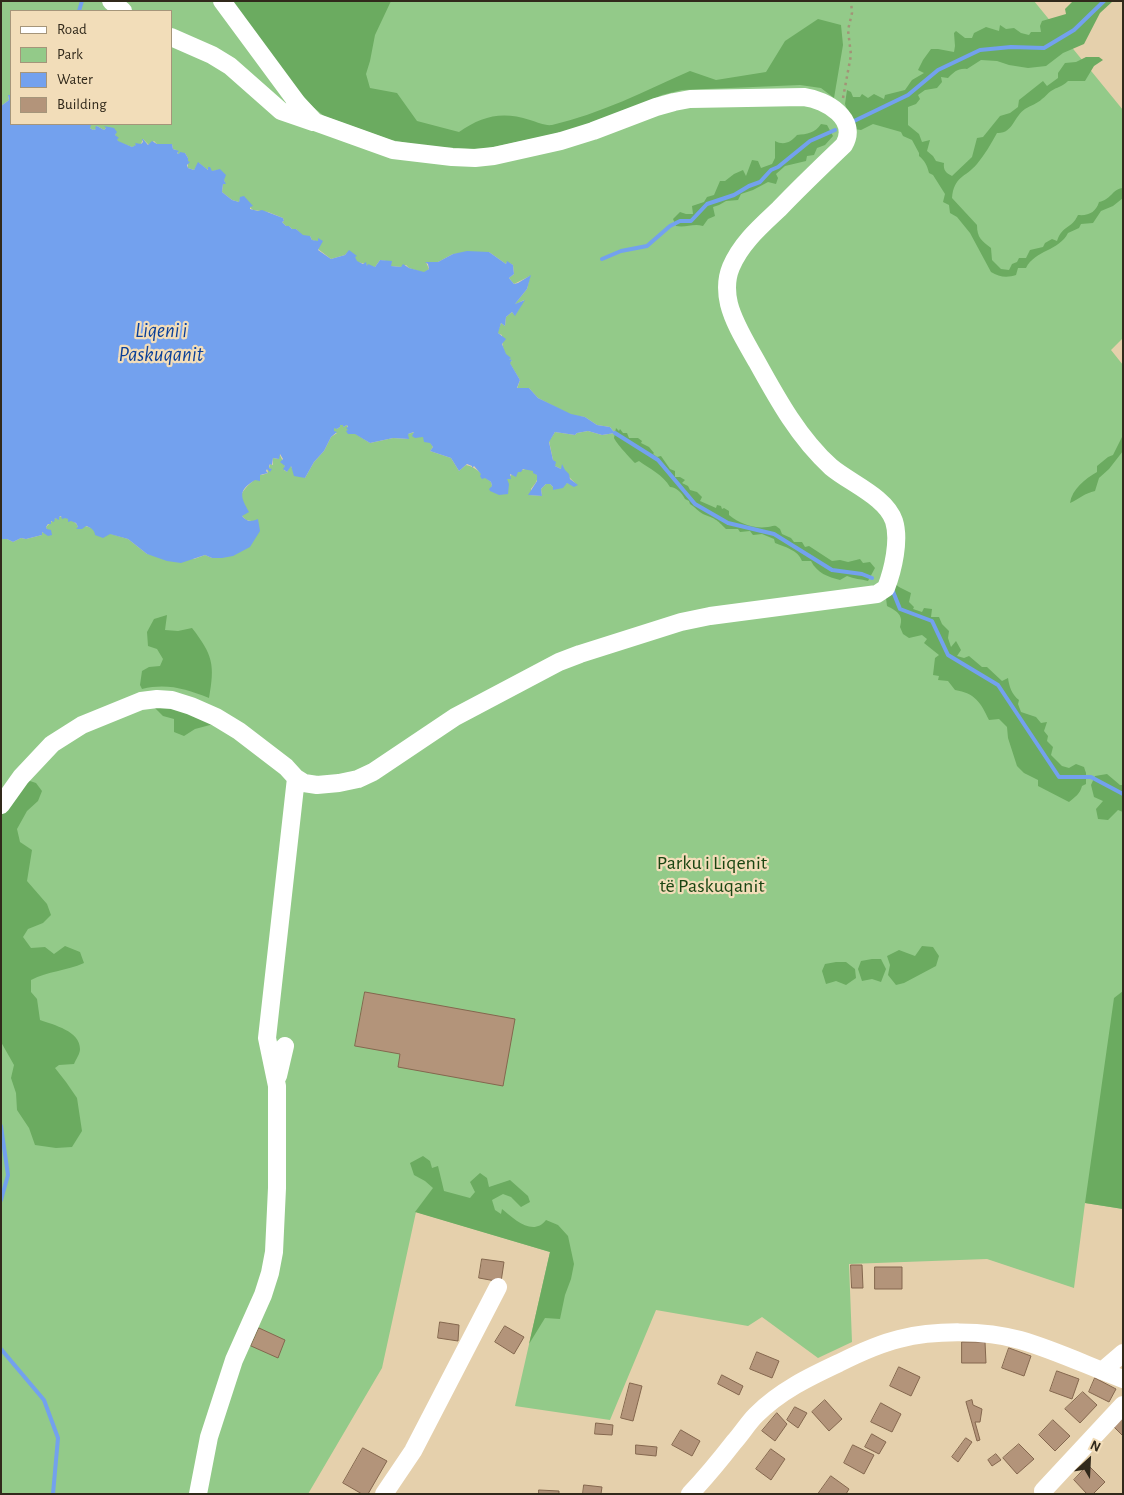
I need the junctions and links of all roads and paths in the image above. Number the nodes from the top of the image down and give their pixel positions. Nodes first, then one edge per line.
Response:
1 (111, 1) edge
2 (222, 1) edge
3 (851, 1) edge
4 (121, 10) edge
5 (172, 37) edge
6 (839, 114) junction
7 (315, 122) junction
8 (296, 778) junction
9 (1, 805) edge
10 (284, 1046) dead end
11 (277, 1086) junction
12 (498, 1287) dead end
13 (1123, 1354) edge
14 (1102, 1371) junction
15 (1123, 1379) edge
16 (1123, 1404) edge
17 (1043, 1490) dead end
18 (198, 1494) edge
19 (384, 1494) edge
20 (690, 1494) edge

1 - 4 street
2 - 7 street
3 - 6 path
5 - 7 street
6 - 7 street
6 - 8 street
8 - 9 street
8 - 11 street
10 - 11 street
11 - 18 street
12 - 19 street
13 - 14 street
14 - 15 street
14 - 20 street
16 - 17 street

